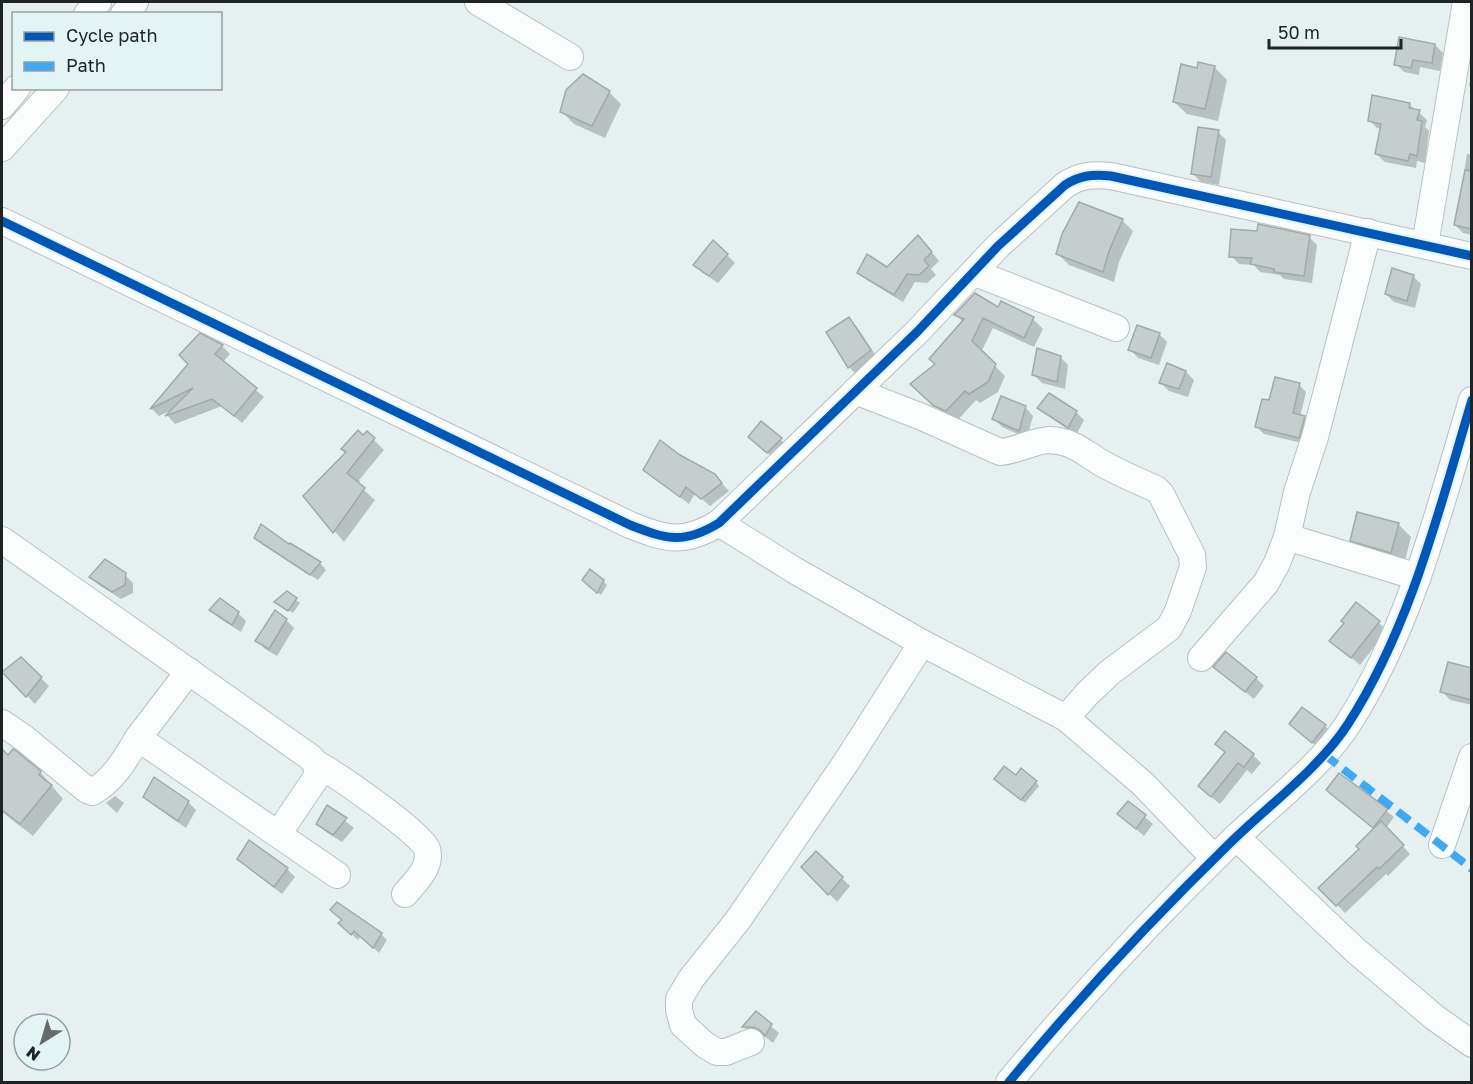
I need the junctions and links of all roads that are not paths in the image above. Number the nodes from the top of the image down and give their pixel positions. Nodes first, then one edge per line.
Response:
1 (478, 2) edge
2 (1466, 2) edge
3 (570, 57) dead end
4 (15, 90) edge
5 (54, 90) edge
6 (2, 106) edge
7 (2, 148) edge
8 (2, 221) edge
9 (1368, 232) junction
10 (1425, 245) junction
11 (1472, 256) edge
12 (975, 273) junction
13 (1116, 328) dead end
14 (855, 391) junction
15 (1472, 400) edge
16 (718, 523) junction
17 (1287, 537) junction
18 (2, 540) edge
19 (1418, 577) junction
20 (922, 643) junction
21 (1202, 658) dead end
22 (189, 671) junction
23 (1066, 718) junction
24 (2, 723) edge
25 (138, 738) junction
26 (1472, 757) edge
27 (317, 764) junction
28 (278, 834) junction
29 (1236, 837) junction
30 (1442, 845) dead end
31 (1214, 858) junction
32 (337, 875) dead end
33 (405, 894) dead end
34 (751, 1042) dead end
35 (1472, 1044) edge
36 (1009, 1083) edge

1 - 3 street
2 - 10 street
4 - 6 street
5 - 7 street
8 - 16 street
9 - 10 street
9 - 12 street
9 - 17 street
10 - 11 street
12 - 13 street
12 - 14 street
14 - 16 street
14 - 23 street
15 - 19 street
16 - 20 street
17 - 19 street
17 - 21 street
18 - 22 street
19 - 29 street
20 - 23 street
20 - 34 street
22 - 25 street
22 - 27 street
23 - 31 street
24 - 25 street
25 - 28 street
26 - 30 street
27 - 28 street
27 - 33 street
28 - 32 street
29 - 31 street
29 - 35 street
31 - 36 street

